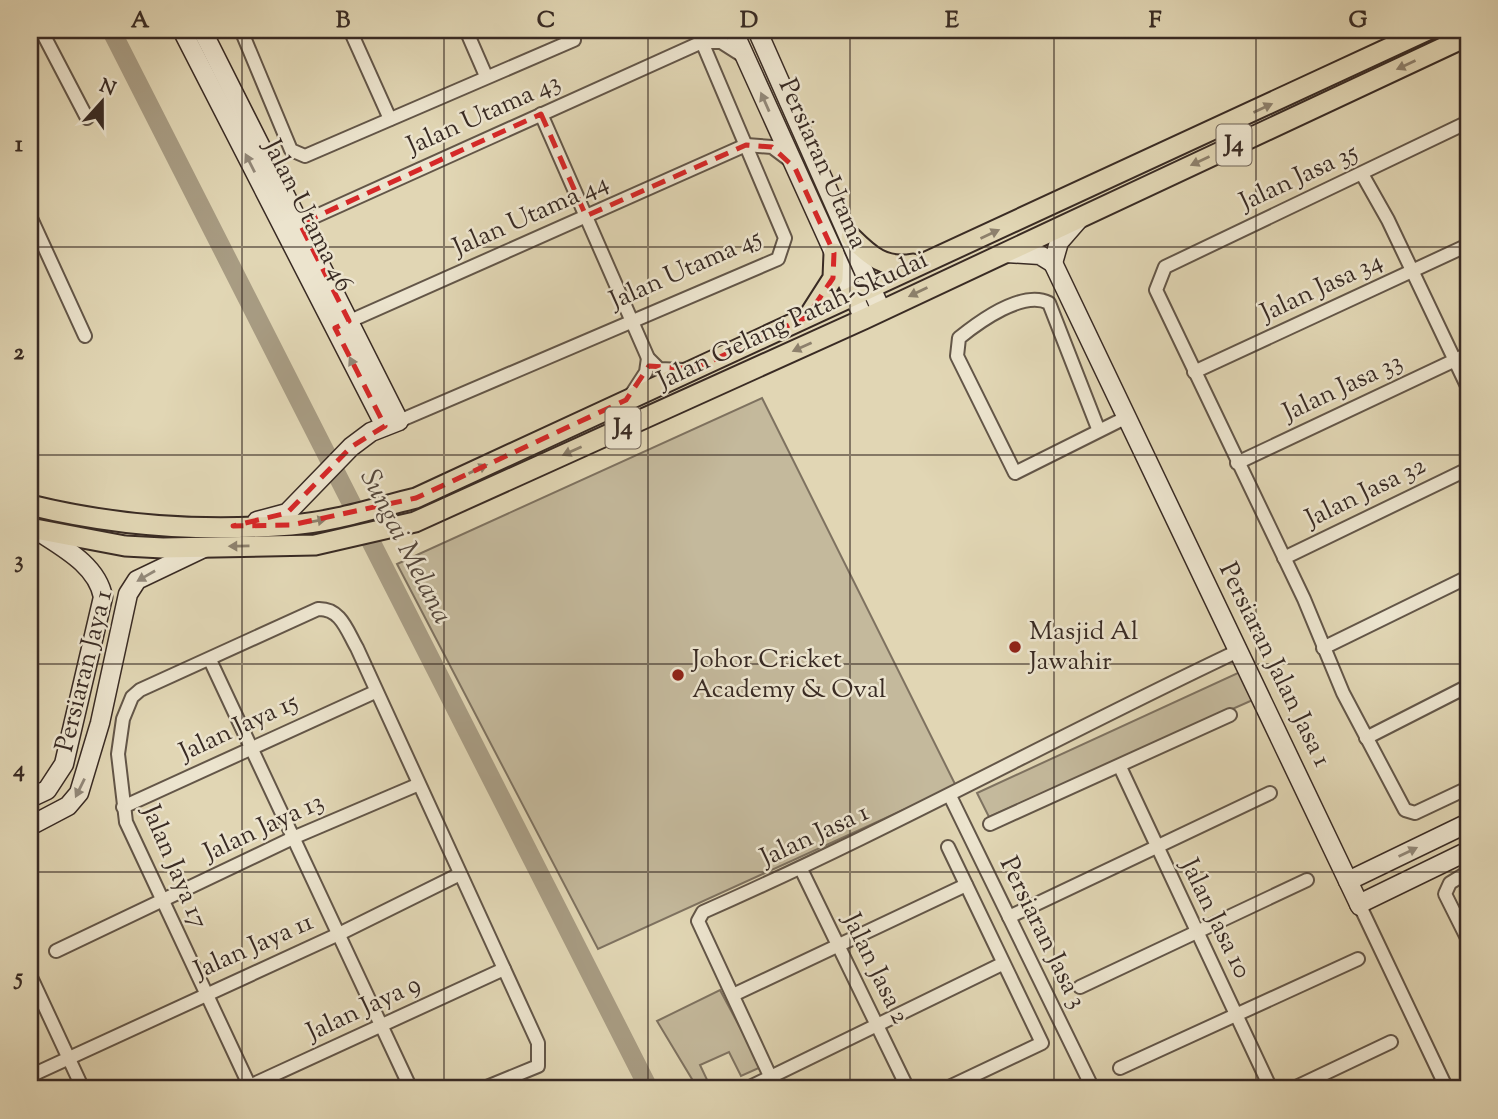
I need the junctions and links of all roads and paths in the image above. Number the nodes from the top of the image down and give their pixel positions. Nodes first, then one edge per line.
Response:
1 (41, 30) edge
2 (182, 30) edge
3 (202, 30) edge
4 (241, 30) edge
5 (350, 30) edge
6 (466, 30) edge
7 (733, 30) edge
8 (757, 30) edge
9 (1428, 30) edge
10 (572, 35) edge
11 (1468, 36) edge
12 (702, 42) junction
13 (748, 64) junction
14 (486, 76) junction
15 (541, 114) junction
16 (87, 118) dead end
17 (390, 119) junction
18 (1468, 122) edge
19 (746, 145) junction
20 (795, 168) junction
21 (1362, 173) junction
22 (1084, 215) junction
23 (30, 216) edge
24 (586, 216) junction
25 (292, 227) junction
26 (851, 237) junction
27 (1468, 245) edge
28 (834, 253) junction
29 (999, 253) junction
30 (928, 262) junction
31 (1053, 263) junction
32 (1413, 271) junction
33 (872, 287) junction
34 (853, 295) junction
35 (872, 314) junction
36 (807, 317) junction
37 (631, 320) junction
38 (342, 325) junction
39 (85, 336) dead end
40 (1468, 354) edge
41 (648, 358) junction
42 (1456, 360) junction
43 (694, 369) junction
44 (1194, 372) junction
45 (1468, 388) edge
46 (626, 400) junction
47 (1126, 417) junction
48 (392, 424) junction
49 (1100, 431) junction
50 (1237, 463) junction
51 (1468, 470) edge
52 (30, 505) edge
53 (233, 526) junction
54 (32, 528) edge
55 (208, 547) junction
56 (1284, 558) junction
57 (1468, 577) edge
58 (1323, 648) junction
59 (1238, 651) junction
60 (210, 660) junction
61 (1468, 687) edge
62 (375, 692) junction
63 (78, 714) junction
64 (1230, 715) dead end
65 (100, 723) junction
66 (1366, 738) junction
67 (252, 746) junction
68 (1120, 767) junction
69 (417, 785) junction
70 (1468, 788) edge
71 (1270, 793) dead end
72 (950, 796) junction
73 (30, 798) edge
74 (123, 807) junction
75 (1468, 823) edge
76 (990, 824) dead end
77 (30, 826) edge
78 (295, 837) junction
79 (948, 847) dead end
80 (1156, 848) junction
81 (1468, 851) edge
82 (801, 869) junction
83 (1468, 872) edge
84 (458, 874) junction
85 (1307, 880) dead end
86 (1348, 881) junction
87 (966, 885) junction
88 (163, 901) junction
89 (1359, 905) junction
90 (1009, 917) junction
91 (1196, 932) junction
92 (341, 933) junction
93 (1468, 940) edge
94 (839, 947) junction
95 (56, 951) dead end
96 (1358, 958) dead end
97 (1002, 964) junction
98 (504, 970) junction
99 (30, 975) edge
100 (1080, 986) dead end
101 (204, 994) junction
102 (733, 995) junction
103 (1236, 1015) junction
104 (877, 1026) junction
105 (384, 1027) junction
106 (1391, 1042) dead end
107 (67, 1059) junction
108 (1120, 1068) dead end
109 (30, 1076) edge
110 (770, 1076) junction
111 (248, 1088) edge
112 (83, 1089) edge
113 (411, 1089) edge
114 (482, 1089) edge
115 (746, 1089) edge
116 (908, 1089) edge
117 (945, 1089) edge
118 (1093, 1089) edge
119 (1271, 1089) edge
120 (1292, 1089) edge
121 (1447, 1089) edge

1 - 16 street
25 -> 2 street, Jalan Utama 46
3 - 25 street, Jalan Utama 46
4 - 17 street
5 - 17 street
6 - 14 street
7 - 13 street, Persiaran Utama
8 - 26 street, Persiaran Utama
30 -> 9 main road, Jalan Gelang Patah-Skudai / J4
10 - 14 street
11 -> 22 main road, Jalan Gelang Patah-Skudai / J4
12 - 13 street
12 - 15 street, Jalan Utama 43
12 - 19 street, Jalan Utama 45
20 -> 13 street, Persiaran Utama
14 - 17 street
15 - 24 street
15 - 25 street, Jalan Utama 43
18 - 21 street, Jalan Jasa 35
19 - 20 street
19 - 24 street, Jalan Utama 44
19 - 37 street, Jalan Utama 45
20 - 28 street, Persiaran Utama
21 - 32 street
21 - 44 street, Jalan Jasa 35
22 - 29 main road, Jalan Gelang Patah-Skudai / J4
22 - 31 street
23 - 39 street
24 - 37 street
24 - 38 street, Jalan Utama 44
25 - 38 street, Jalan Utama 46
26 - 30 main road
26 - 33 street, Persiaran Utama
27 - 32 street, Jalan Jasa 34
28 - 34 street, Persiaran Utama
28 - 36 main road
29 - 31 street
29 -> 35 main road, Jalan Gelang Patah-Skudai / J4
30 - 33 main road, Jalan Gelang Patah-Skudai / J4
31 - 47 street, Persiaran Jalan Jasa 1
32 - 42 street
32 - 44 street, Jalan Jasa 34
33 - 34 main road, Jalan Gelang Patah-Skudai / J4
33 - 35 street, Persiaran Utama
34 - 35 street, Persiaran Utama
34 - 36 main road, Jalan Gelang Patah-Skudai / J4
35 -> 55 main road, Jalan Gelang Patah-Skudai / J4
36 - 43 main road, Jalan Gelang Patah-Skudai / J4
37 - 41 street
37 - 48 street, Jalan Utama 45
38 - 48 street, Jalan Utama 46
40 - 42 street, Jalan Jasa 33
41 - 43 street
41 - 46 street
42 - 45 street
42 - 50 street, Jalan Jasa 33
43 - 46 main road, Jalan Gelang Patah-Skudai / J4
44 - 50 street
53 -> 46 main road, Jalan Gelang Patah-Skudai / J4
47 - 49 street
47 - 59 street, Persiaran Jalan Jasa 1
48 - 53 street
49 - 49 street
50 - 56 street
51 - 56 street, Jalan Jasa 32
52 - 53 main road, Jalan Gelang Patah-Skudai / J4
54 - 55 main road, Jalan Gelang Patah-Skudai / J4
54 - 63 street, Persiaran Jaya 1
55 -> 65 street, Persiaran Jaya 1
56 - 58 street
57 - 58 street
58 - 66 street
59 - 72 street, Jalan Jasa 1
59 - 86 street, Persiaran Jalan Jasa 1
60 - 62 street, Jalan Jaya 17
60 - 67 street
60 - 74 street, Jalan Jaya 17
61 - 66 street
62 - 67 street, Jalan Jaya 15
62 - 69 street
63 - 65 street
63 - 73 street, Persiaran Jaya 1
64 - 68 street
65 -> 77 street, Persiaran Jaya 1
66 - 70 street
67 - 74 street, Jalan Jaya 15
67 - 78 street
68 - 76 street
68 - 80 street, Jalan Jasa 10
69 - 78 street, Jalan Jaya 13
69 - 84 street
71 - 80 street
72 - 82 street, Jalan Jasa 1
72 - 90 street, Persiaran Jasa 3
74 - 88 street, Jalan Jaya 17
86 -> 75 street
78 - 88 street, Jalan Jaya 13
78 - 92 street
79 - 87 street
80 - 90 street
80 - 91 street, Jalan Jasa 10
81 - 89 street
82 - 94 street, Jalan Jasa 2
82 - 102 street, Jalan Jasa 1
83 - 93 street
84 - 92 street, Jalan Jaya 11
84 - 98 street
85 - 91 street
86 - 89 street, Persiaran Jalan Jasa 1
87 - 94 street
87 - 97 street
88 - 95 street, Jalan Jaya 13
88 - 101 street, Jalan Jaya 17
89 - 121 street, Persiaran Jalan Jasa 1
90 - 118 street, Persiaran Jasa 3
91 - 100 street
91 - 103 street, Jalan Jasa 10
92 - 101 street, Jalan Jaya 11
92 - 105 street
94 - 102 street
94 - 104 street, Jalan Jasa 2
96 - 103 street
97 - 104 street
97 - 117 street
98 - 105 street, Jalan Jaya 9
98 - 114 street
99 - 107 street
101 - 107 street, Jalan Jaya 11
101 - 111 street, Jalan Jaya 17
102 - 110 street
103 - 108 street
103 - 119 street, Jalan Jasa 10
104 - 110 street
104 - 116 street, Jalan Jasa 2
105 - 111 street, Jalan Jaya 9
105 - 113 street
106 - 120 street
107 - 109 street, Jalan Jaya 11
107 - 112 street
110 - 115 street

